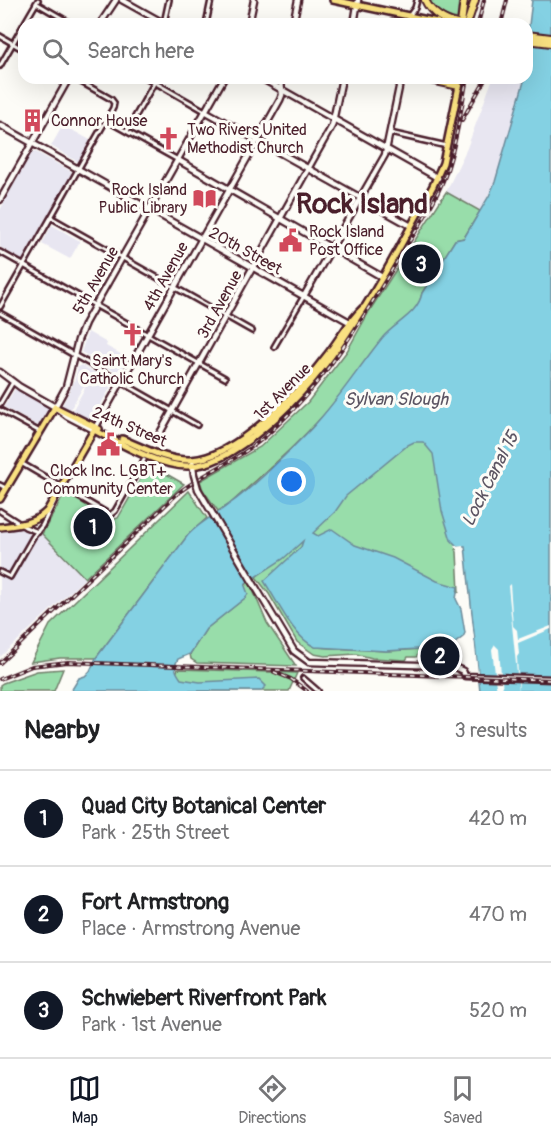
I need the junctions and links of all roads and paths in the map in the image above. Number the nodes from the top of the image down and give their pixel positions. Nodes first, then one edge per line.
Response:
1 (116, 0) edge
2 (122, 0) edge
3 (170, 0) edge
4 (211, 0) edge
5 (254, 0) edge
6 (298, 0) edge
7 (333, 0) edge
8 (417, 0) edge
9 (425, 0) edge
10 (464, 0) edge
11 (474, 0) edge
12 (37, 2) edge
13 (358, 3) edge
14 (409, 16) junction
15 (28, 18) edge
16 (62, 18) edge
17 (104, 18) edge
18 (156, 18) edge
19 (166, 18) edge
20 (207, 18) edge
21 (250, 18) edge
22 (294, 18) edge
23 (355, 18) edge
24 (419, 18) edge
25 (436, 18) edge
26 (460, 18) edge
27 (469, 18) edge
28 (18, 35) edge
29 (0, 36) edge
30 (533, 38) edge
31 (551, 40) edge
32 (13, 44) junction
33 (18, 47) edge
34 (0, 66) edge
35 (66, 84) edge
36 (84, 84) edge
37 (154, 84) edge
38 (157, 84) edge
39 (221, 84) edge
40 (272, 84) edge
41 (281, 84) edge
42 (341, 84) edge
43 (400, 84) edge
44 (449, 84) edge
45 (459, 86) joint
46 (281, 89) junction
47 (205, 111) junction
48 (334, 119) junction
49 (106, 120) junction
50 (0, 125) edge
51 (126, 132) junction
52 (390, 134) junction
53 (257, 140) junction
54 (33, 143) junction
55 (447, 146) junction
56 (387, 149) junction
57 (178, 160) junction
58 (308, 168) junction
59 (78, 169) junction
60 (438, 178) junction
61 (230, 189) junction
62 (2, 190) edge
63 (360, 199) junction
64 (0, 200) edge
65 (150, 209) junction
66 (51, 218) junction
67 (280, 219) junction
68 (411, 226) junction
69 (202, 238) junction
70 (332, 248) junction
71 (0, 252) edge
72 (123, 258) junction
73 (24, 265) junction
74 (253, 267) junction
75 (382, 277) junction
76 (174, 287) junction
77 (304, 296) junction
78 (96, 305) junction
79 (0, 307) edge
80 (0, 313) edge
81 (226, 316) junction
82 (353, 324) junction
83 (252, 331) dead end
84 (147, 334) junction
85 (274, 347) dead end
86 (74, 356) junction
87 (199, 363) junction
88 (0, 372) edge
89 (225, 378) dead end
90 (13, 382) junction
91 (121, 382) junction
92 (0, 404) edge
93 (55, 407) junction
94 (0, 410) edge
95 (172, 411) junction
96 (197, 425) dead end
97 (94, 428) junction
98 (40, 432) junction
99 (156, 440) dead end
100 (144, 460) dead end
101 (21, 463) junction
102 (193, 463) junction
103 (0, 484) edge
104 (62, 486) junction
105 (6, 488) junction
106 (57, 495) junction
107 (0, 499) edge
108 (0, 511) edge
109 (21, 524) junction
110 (0, 527) edge
111 (38, 532) junction
112 (0, 572) edge
113 (303, 678) dead end
114 (551, 679) edge
115 (318, 691) edge

1 - 17 street
2 - 18 street
3 - 19 street
4 - 20 street
5 - 21 street
6 - 22 street
7 - 13 main road
8 - 14 street
9 - 25 highway
10 - 26 highway
11 - 27 highway
12 - 15 street
12 - 16 street
13 - 14 main road
13 - 23 street
14 - 24 main road
28 - 32 street
29 - 32 street
30 - 31 highway
32 - 33 street
32 - 34 street
35 - 54 street
36 - 49 street
37 - 51 street
38 - 47 street
39 - 47 street, 5th Avenue
40 - 46 street
41 - 46 street, 4th Avenue
42 - 48 street, 3rd Avenue
43 - 52 street
44 - 45 highway
45 - 55 main road, 1st Avenue
46 - 48 street
46 - 53 street, 4th Avenue
47 - 53 street
47 - 57 street, 5th Avenue
48 - 56 street
48 - 58 street, 3rd Avenue
49 - 51 street
49 - 59 street
50 - 54 street, 20th Street
51 - 57 street
52 - 55 street
52 - 56 street
53 - 58 street
53 - 61 street, 4th Avenue
54 - 59 street, 20th Street
54 - 62 street
55 - 60 main road, 1st Avenue
56 - 60 street
56 - 63 street
57 - 61 street
57 - 65 street, 5th Avenue
58 - 63 street
58 - 67 street, 3rd Avenue
59 - 65 street, 20th Street
59 - 66 street
60 - 68 main road, 1st Avenue
61 - 67 street
61 - 69 street, 4th Avenue
62 - 64 street
63 - 68 street
63 - 70 street
65 - 69 street, 20th Street
65 - 72 street, 5th Avenue
66 - 72 street
66 - 73 street
67 - 70 street
67 - 74 street, 3rd Avenue
68 - 75 main road, 1st Avenue
69 - 74 street, 20th Street
69 - 76 street, 4th Avenue
70 - 75 street
70 - 77 street
71 - 73 street
72 - 76 street
72 - 78 street, 5th Avenue
73 - 78 street
73 - 79 street
74 - 77 street, 20th Street
74 - 81 street, 3rd Avenue
75 - 82 main road, 1st Avenue
76 - 81 street
76 - 84 street, 4th Avenue
77 - 82 street, 20th Street
77 - 85 street
78 - 84 street
78 - 86 street, 5th Avenue
80 - 86 street
81 - 83 street
81 - 87 street, 3rd Avenue
82 - 102 main road, 1st Avenue
84 - 87 street
84 - 91 street, 4th Avenue
86 - 91 street
86 - 93 street, 5th Avenue
87 - 89 street
87 - 95 street, 3rd Avenue
88 - 90 street, 24th Street
90 - 92 street
90 - 93 street, 24th Street
91 - 95 street
91 - 97 street, 4th Avenue
93 - 97 main road, 24th Street
93 - 98 main road, 5th Avenue
94 - 98 street
95 - 96 street
95 - 99 street, 3rd Avenue
97 - 102 main road, 24th Street
97 - 104 main road, 4th Avenue
98 - 101 main road, 5th Avenue
100 - 104 street
101 - 104 street
101 - 105 main road, 5th Avenue
102 - 114 street, bridge
103 - 105 street
104 - 106 main road
105 - 107 main road, 5th Avenue
106 - 109 main road
106 - 111 street
108 - 109 street
109 - 110 main road
109 - 111 street
111 - 112 street
113 - 115 street

